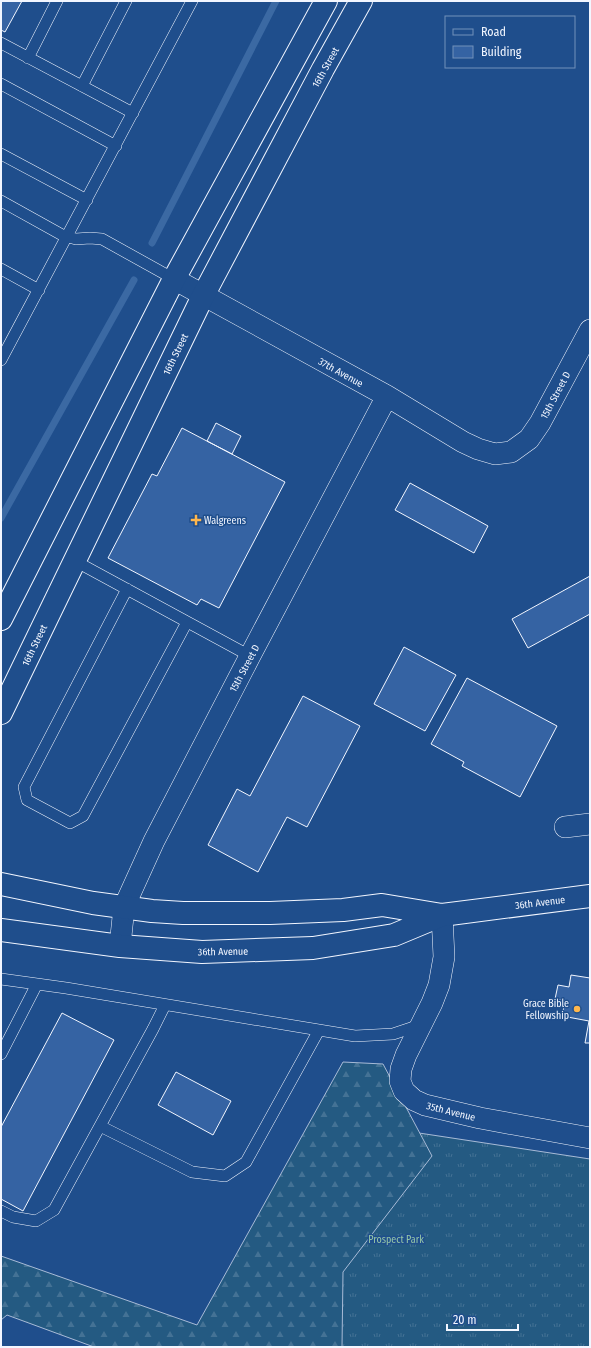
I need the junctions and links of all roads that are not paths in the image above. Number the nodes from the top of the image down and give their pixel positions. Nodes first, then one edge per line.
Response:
1 (57, 1) edge
2 (126, 1) edge
3 (192, 1) edge
4 (326, 1) edge
5 (362, 1) edge
6 (1, 43) edge
7 (28, 58) junction
8 (1, 84) edge
9 (82, 86) junction
10 (133, 113) junction
11 (116, 146) junction
12 (1, 154) edge
13 (87, 200) junction
14 (1, 202) edge
15 (68, 236) junction
16 (1, 269) edge
17 (174, 279) junction
18 (39, 290) junction
19 (203, 296) junction
20 (590, 330) edge
21 (1, 360) edge
22 (387, 396) junction
23 (511, 452) joint
24 (76, 561) junction
25 (127, 589) junction
26 (1, 619) edge
27 (187, 622) junction
28 (250, 656) junction
29 (1, 713) edge
30 (590, 824) edge
31 (565, 827) dead end
32 (1, 884) edge
33 (590, 896) edge
34 (124, 907) junction
35 (442, 915) junction
36 (1, 930) edge
37 (120, 946) junction
38 (1, 979) edge
39 (36, 984) junction
40 (165, 1005) junction
41 (420, 1025) junction
42 (319, 1030) junction
43 (1, 1054) edge
44 (100, 1126) junction
45 (590, 1138) edge
46 (1, 1211) edge

1 - 7 lane
2 - 9 lane
3 - 10 lane
4 - 17 main road
5 - 19 main road, 16th Street
6 - 7 lane
7 - 9 lane
8 - 11 lane
9 - 10 lane
10 - 11 lane
11 - 13 lane
12 - 13 lane
13 - 15 lane
14 - 15 lane
15 - 17 lane
15 - 18 lane
16 - 18 lane
17 - 19 street, 37th Avenue
17 - 26 main road
18 - 21 lane
19 - 22 street, 37th Avenue
19 - 24 main road, 16th Street
20 - 23 street, 15th Street D
22 - 23 street, 37th Avenue
22 - 28 street, 15th Street D
24 - 25 lane
24 - 29 main road, 16th Street
25 - 27 lane
25 - 27 lane
27 - 28 lane
28 - 34 street, 15th Street D
30 - 31 street
32 - 34 main road, 36th Avenue
33 - 35 main road, 36th Avenue
34 - 35 main road, 36th Avenue
34 - 37 street, 15th Street D
35 - 37 main road, 36th Avenue
35 - 41 street, 35th Avenue
36 - 37 main road, 36th Avenue
38 - 39 lane
39 - 40 lane
39 - 43 lane
40 - 42 lane
40 - 44 lane
41 - 42 lane
41 - 45 street, 35th Avenue
42 - 44 lane
44 - 46 lane

